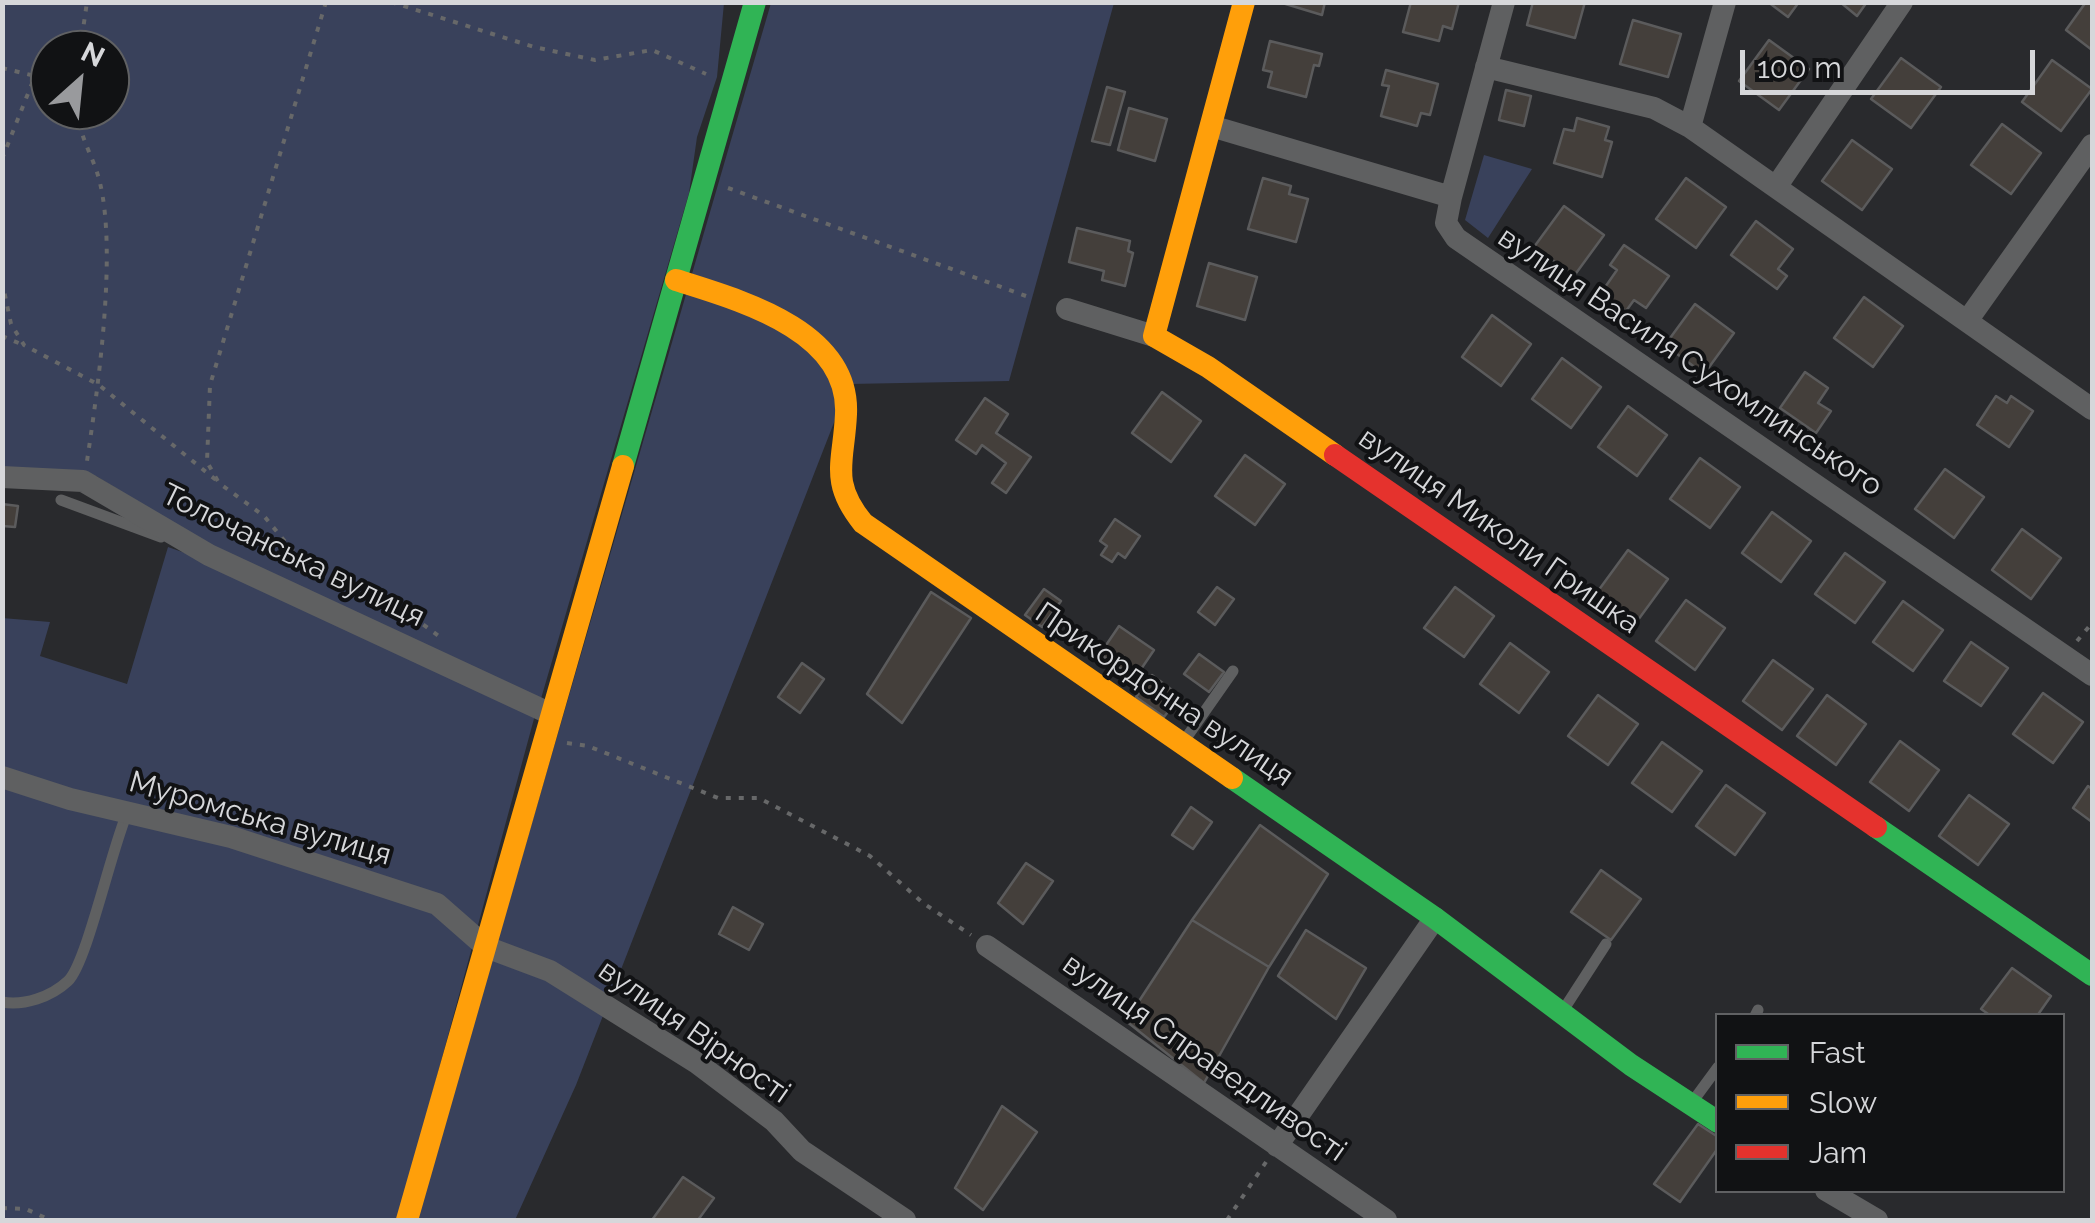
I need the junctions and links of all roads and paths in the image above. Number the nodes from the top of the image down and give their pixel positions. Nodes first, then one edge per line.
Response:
1 (87, 2) edge
2 (326, 2) edge
3 (391, 2) edge
4 (755, 2) edge
5 (1244, 2) edge
6 (1504, 2) edge
7 (1724, 2) edge
8 (1902, 2) edge
9 (83, 30) edge
10 (1486, 67) junction
11 (2, 68) edge
12 (30, 75) edge
13 (730, 89) junction
14 (30, 91) edge
15 (1211, 126) junction
16 (1690, 127) junction
17 (81, 130) edge
18 (2092, 145) edge
19 (2, 159) edge
20 (704, 180) junction
21 (1776, 187) junction
22 (1451, 197) junction
23 (676, 280) junction
24 (2, 281) edge
25 (1026, 296) dead end
26 (1067, 310) dead end
27 (1967, 321) junction
28 (2, 336) edge
29 (1154, 336) junction
30 (24, 345) junction
31 (99, 385) junction
32 (2092, 409) edge
33 (2, 476) edge
34 (84, 481) junction
35 (219, 483) junction
36 (61, 500) dead end
37 (209, 554) junction
38 (1233, 671) dead end
39 (465, 673) junction
40 (2092, 675) edge
41 (551, 714) junction
42 (544, 740) junction
43 (1183, 742) junction
44 (2, 777) edge
45 (128, 811) junction
46 (1435, 918) junction
47 (1606, 944) dead end
48 (988, 946) joint
49 (486, 947) junction
50 (2092, 975) edge
51 (2, 1002) edge
52 (1562, 1013) junction
53 (1715, 1071) edge
54 (1691, 1104) junction
55 (1715, 1120) edge
56 (1277, 1146) junction
57 (1831, 1193) edge
58 (2, 1208) edge
59 (50, 1220) edge
60 (407, 1220) edge
61 (905, 1220) edge
62 (1227, 1220) edge
63 (1386, 1220) edge
64 (1877, 1220) edge

1 - 9 path
2 - 35 path
3 - 13 path
4 - 13 street
5 - 15 street
6 - 10 street, вулиця Василя Сухомлинського
7 - 16 street
8 - 21 street
10 - 16 street
10 - 22 street, вулиця Василя Сухомлинського
11 - 12 path
13 - 20 street
14 - 19 path
15 - 22 street
15 - 29 street
16 - 21 street
17 - 31 path
18 - 27 street
20 - 23 street
20 - 25 path
21 - 27 street
22 - 40 street, вулиця Василя Сухомлинського
23 - 41 street
23 - 43 street, Прикордонна вулиця
24 - 30 path
26 - 29 street
27 - 32 street
28 - 30 path
29 - 50 street, вулиця Миколи Гришка
30 - 31 path
31 - 34 path
31 - 35 path
33 - 34 street, Толочанська вулиця
34 - 37 street, Толочанська вулиця
35 - 39 path
36 - 37 lane
37 - 39 street, Толочанська вулиця
38 - 43 lane
39 - 41 street, Толочанська вулиця
41 - 42 street
42 - 48 path
42 - 49 street
43 - 46 street, Прикордонна вулиця
44 - 45 street, Муромська вулиця
45 - 49 street, Муромська вулиця
45 - 51 lane
46 - 52 street, Прикордонна вулиця
46 - 56 street
47 - 52 lane
48 - 56 street, вулиця Справедливості
49 - 60 street
49 - 61 street, вулиця Вірності
52 - 54 street, Прикордонна вулиця
53 - 54 lane
54 - 55 street, Прикордонна вулиця
56 - 62 path
56 - 63 street, вулиця Справедливості
57 - 64 street
58 - 59 path

